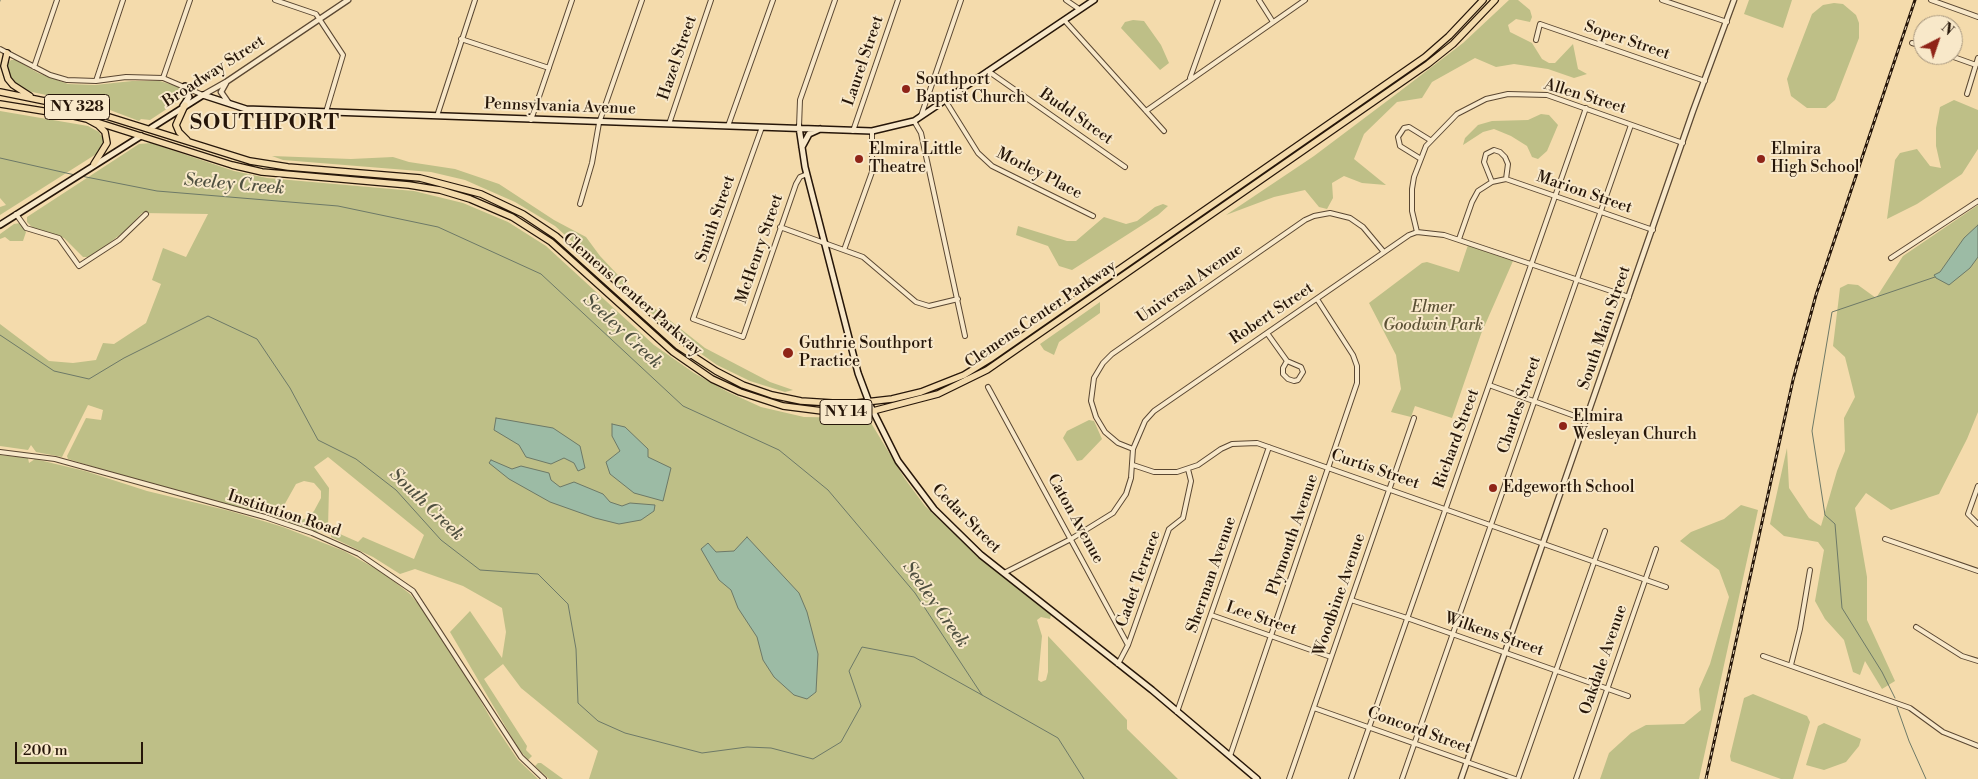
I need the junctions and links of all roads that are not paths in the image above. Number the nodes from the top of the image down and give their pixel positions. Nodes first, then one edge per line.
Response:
1 (57, 0) edge
2 (123, 0) edge
3 (190, 0) edge
4 (275, 0) edge
5 (348, 0) edge
6 (475, 0) edge
7 (572, 0) edge
8 (642, 0) edge
9 (711, 0) edge
10 (773, 0) edge
11 (835, 0) edge
12 (898, 0) edge
13 (961, 0) edge
14 (1066, 0) edge
15 (1094, 0) edge
16 (1218, 0) edge
17 (1259, 0) edge
18 (1305, 0) edge
19 (1483, 0) edge
20 (1495, 0) edge
21 (1662, 0) edge
22 (1734, 0) edge
23 (1931, 0) edge
24 (1079, 9) junction
25 (1978, 16) edge
26 (319, 19) junction
27 (1065, 21) junction
28 (1274, 22) junction
29 (1727, 22) junction
30 (461, 39) junction
31 (1536, 40) dead end
32 (0, 49) edge
33 (7, 52) junction
34 (1978, 58) edge
35 (1963, 60) edge
36 (1977, 65) edge
37 (34, 67) junction
38 (549, 68) junction
39 (988, 71) junction
40 (163, 78) junction
41 (96, 80) junction
42 (1190, 80) junction
43 (1706, 81) junction
44 (226, 82) junction
45 (186, 86) junction
46 (0, 92) edge
47 (1967, 94) dead end
48 (203, 95) junction
49 (41, 100) junction
50 (945, 100) junction
51 (0, 104) edge
52 (234, 106) junction
53 (183, 107) junction
54 (1586, 108) junction
55 (1146, 110) junction
56 (326, 112) junction
57 (437, 116) junction
58 (921, 116) junction
59 (87, 118) junction
60 (531, 120) junction
61 (914, 121) junction
62 (599, 123) junction
63 (669, 124) junction
64 (1632, 125) junction
65 (728, 126) junction
66 (762, 127) junction
67 (798, 127) junction
68 (151, 128) junction
69 (820, 129) junction
70 (853, 131) junction
71 (872, 131) junction
72 (1164, 131) dead end
73 (142, 135) junction
74 (1430, 140) junction
75 (191, 143) junction
76 (1683, 143) junction
77 (802, 147) junction
78 (1420, 159) junction
79 (94, 164) junction
80 (1125, 167) dead end
81 (807, 174) junction
82 (1506, 179) junction
83 (1492, 182) junction
84 (1554, 197) junction
85 (1978, 201) edge
86 (580, 204) dead end
87 (1600, 213) junction
88 (16, 214) junction
89 (146, 214) dead end
90 (1093, 216) dead end
91 (0, 225) edge
92 (780, 227) junction
93 (1653, 230) junction
94 (1417, 232) junction
95 (1459, 239) junction
96 (823, 243) junction
97 (844, 250) junction
98 (1383, 251) junction
99 (1891, 258) dead end
100 (1531, 264) junction
101 (1578, 279) junction
102 (1630, 296) junction
103 (958, 299) junction
104 (1317, 299) junction
105 (1267, 333) junction
106 (965, 336) dead end
107 (743, 337) joint
108 (1287, 361) junction
109 (1489, 385) junction
110 (988, 387) dead end
111 (1535, 401) junction
112 (871, 406) junction
113 (1414, 418) dead end
114 (1586, 420) junction
115 (1270, 447) junction
116 (1133, 449) junction
117 (0, 452) edge
118 (1133, 465) junction
119 (1329, 467) junction
120 (1188, 469) junction
121 (1978, 486) edge
122 (1390, 488) junction
123 (1446, 508) junction
124 (1492, 524) junction
125 (1978, 524) edge
126 (1605, 531) dead end
127 (1071, 539) junction
128 (1885, 539) dead end
129 (1543, 542) junction
130 (1656, 549) dead end
131 (1595, 560) junction
132 (1810, 570) dead end
133 (1978, 571) edge
134 (1004, 573) junction
135 (1645, 579) junction
136 (1666, 587) dead end
137 (1351, 600) junction
138 (1211, 615) junction
139 (1407, 618) junction
140 (1916, 627) dead end
141 (1453, 634) junction
142 (1271, 635) junction
143 (1128, 645) junction
144 (1505, 652) junction
145 (1763, 656) dead end
146 (1332, 657) junction
147 (1978, 662) edge
148 (1118, 664) junction
149 (1791, 665) junction
150 (1556, 670) junction
151 (1608, 688) junction
152 (1628, 696) dead end
153 (1314, 708) junction
154 (1177, 712) junction
155 (1369, 727) junction
156 (1415, 743) junction
157 (1978, 746) edge
158 (1230, 756) junction
159 (1467, 762) junction
160 (544, 779) edge
161 (1257, 779) edge
162 (1289, 779) edge
163 (1351, 779) edge
164 (1402, 779) edge
165 (1461, 779) edge
166 (1516, 779) edge
167 (1576, 779) edge

1 - 37 street
2 - 41 street
3 - 40 street
4 - 26 street
5 - 26 street, Broadway Street
6 - 30 street
7 - 38 street
8 - 62 street
9 - 63 street, Hazel Street
10 - 65 street
11 - 67 street, Cedar Street
12 - 70 street, Laurel Street
13 - 58 street
14 - 24 street
15 - 24 main road, Pennsylvania Avenue
16 - 42 street
17 - 28 street
18 - 28 street
19 - 112 main road, Clemens Center Parkway / NY 14
20 - 112 main road, Clemens Center Parkway / NY 14
21 - 29 street
22 - 29 street, South Main Street
23 - 25 street
24 - 27 main road, Pennsylvania Avenue
26 - 44 street, Broadway Street
26 - 56 street
27 - 39 main road, Pennsylvania Avenue
27 - 55 street
28 - 42 street
29 - 43 street, South Main Street
30 - 38 street
30 - 57 street
31 - 43 street, Soper Street
32 - 33 street, Pennsylvania Avenue
33 - 37 street, Pennsylvania Avenue
33 - 49 main road
34 - 36 street
35 - 36 street
36 - 47 street
37 - 41 street, Pennsylvania Avenue
38 - 60 street
39 - 50 main road, Pennsylvania Avenue
39 - 80 street, Budd Street
40 - 41 street, Pennsylvania Avenue
40 - 45 street, Pennsylvania Avenue
42 - 55 street
43 - 76 street, South Main Street
44 - 48 street, Broadway Street
44 - 52 street
45 - 48 street, Pennsylvania Avenue
45 - 53 main road
46 - 49 main road, NY 328
48 - 52 main road, Pennsylvania Avenue
48 - 53 main road, Broadway Street
49 - 68 main road, NY 328
50 - 58 main road, Pennsylvania Avenue
50 - 90 street, Morley Place
51 - 59 main road, NY 328
52 - 56 main road, Pennsylvania Avenue
53 - 68 main road, Broadway Street
53 - 75 main road
54 - 64 street, Allen Street
54 - 74 street, Allen Street
54 - 84 street, Richard Street
55 - 72 street
56 - 57 main road, Pennsylvania Avenue
57 - 60 main road, Pennsylvania Avenue
58 - 61 main road, Pennsylvania Avenue
59 - 73 main road, NY 328
59 - 79 main road
60 - 62 main road, Pennsylvania Avenue
61 - 71 main road, Pennsylvania Avenue
61 - 103 street
62 - 63 main road, Pennsylvania Avenue
62 - 86 street
63 - 65 main road, Pennsylvania Avenue
64 - 76 street, Allen Street
64 - 87 street, Charles Street
65 - 66 main road, Pennsylvania Avenue
66 - 67 main road, Pennsylvania Avenue
66 - 107 street, Smith Street
67 - 69 main road, Pennsylvania Avenue
67 - 77 main road, Cedar Street
68 - 73 main road, Broadway Street
68 - 75 main road, Clemens Center Parkway / NY 14
69 - 70 main road, Pennsylvania Avenue
69 - 77 main road
70 - 71 main road, Pennsylvania Avenue
71 - 97 street
73 - 79 main road, Broadway Street
73 - 112 main road, Clemens Center Parkway / NY 14
74 - 78 street, Allen Street
74 - 78 street
75 - 112 main road, Clemens Center Parkway / NY 14
76 - 93 street, South Main Street
77 - 81 main road, Cedar Street
78 - 94 street, Allen Street
79 - 88 main road, Broadway Street
81 - 92 street, McHenry Street
81 - 96 main road, Cedar Street
82 - 83 street
82 - 83 street
82 - 84 street, Marion Street
83 - 95 street
84 - 87 street, Marion Street
84 - 100 street, Richard Street
85 - 99 street
87 - 93 street, Marion Street
87 - 101 street, Charles Street
88 - 89 street
88 - 91 main road, Broadway Street
92 - 96 street
92 - 107 street, McHenry Street
93 - 102 street, South Main Street
94 - 95 street
94 - 98 street, Robert Street
95 - 100 street
96 - 97 street
96 - 112 main road, Cedar Street
97 - 103 street
98 - 104 street, Robert Street
98 - 116 street, Universal Avenue
100 - 101 street
100 - 109 street, Richard Street
101 - 102 street
101 - 111 street, Charles Street
102 - 114 street, South Main Street
103 - 106 street
104 - 105 street, Robert Street
104 - 119 street, Plymouth Avenue
105 - 108 street
105 - 116 street, Robert Street
108 - 108 street
109 - 111 street
109 - 123 street, Richard Street
110 - 127 street, Caton Avenue
111 - 114 street
111 - 124 street, Charles Street
112 - 134 main road, Cedar Street
113 - 122 street, Woodbine Avenue
114 - 129 street, South Main Street
115 - 119 street, Curtis Street
115 - 120 street, Curtis Street
115 - 138 street, Sherman Avenue
116 - 118 street, Robert Street
117 - 160 street, Institution Road
118 - 120 street, Curtis Street
118 - 127 street, Robert Street
119 - 122 street, Curtis Street
119 - 142 street, Plymouth Avenue
120 - 143 street, Cadet Terrace
121 - 125 street
122 - 123 street, Curtis Street
122 - 137 street, Woodbine Avenue
123 - 124 street, Curtis Street
123 - 139 street, Richard Street
124 - 129 street, Curtis Street
124 - 141 street, Charles Street
126 - 131 street
127 - 134 street, Robert Street
127 - 143 street, Caton Avenue
128 - 133 street
129 - 131 street, Curtis Street
129 - 144 street, South Main Street
130 - 135 street, Oakdale Avenue
131 - 135 street, Curtis Street
131 - 150 street
132 - 149 street
134 - 148 main road, Cedar Street
135 - 136 street, Curtis Street
135 - 151 street, Oakdale Avenue
137 - 139 street, Wilkens Street
137 - 146 street, Woodbine Avenue
138 - 142 street, Lee Street
138 - 154 street, Sherman Avenue
139 - 141 street, Wilkens Street
139 - 155 street, Richard Street
140 - 147 street
141 - 144 street, Wilkens Street
141 - 156 street, Charles Street
142 - 146 street, Lee Street
142 - 158 street, Plymouth Avenue
143 - 148 street
144 - 150 street, Wilkens Street
144 - 159 street, South Main Street
145 - 149 street
146 - 153 street, Woodbine Avenue
148 - 154 main road, Cedar Street
149 - 157 street
150 - 151 street, Wilkens Street
150 - 166 street
151 - 152 street, Wilkens Street
151 - 167 street, Oakdale Avenue
153 - 155 street, Concord Street
153 - 162 street, Woodbine Avenue
154 - 158 main road, Cedar Street
155 - 156 street, Concord Street
155 - 163 street, Richard Street
156 - 159 street, Concord Street
156 - 164 street, Charles Street
158 - 161 main road, Cedar Street
159 - 165 street, South Main Street
159 - 166 street, Concord Street

